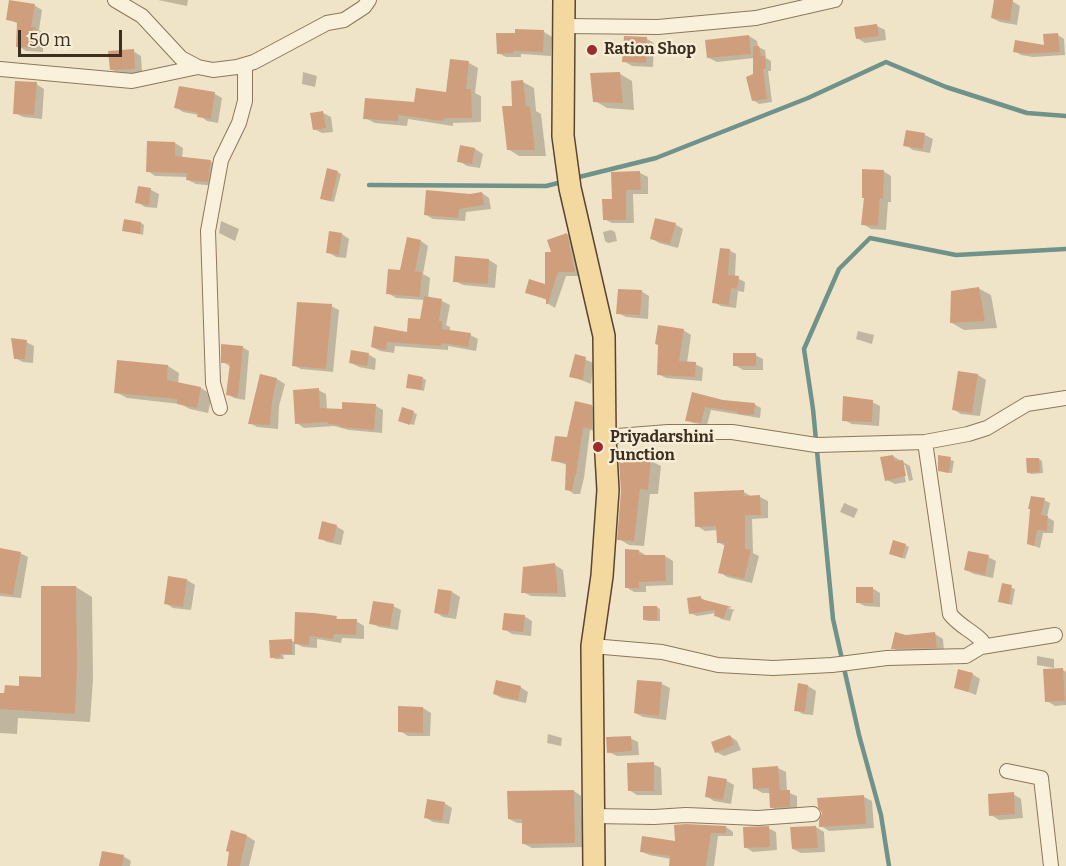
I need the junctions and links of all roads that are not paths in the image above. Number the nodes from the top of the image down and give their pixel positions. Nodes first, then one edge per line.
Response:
1 (115, 0) edge
2 (369, 0) edge
3 (564, 0) edge
4 (835, 0) edge
5 (565, 26) junction
6 (245, 65) junction
7 (198, 67) junction
8 (0, 69) edge
9 (1066, 398) edge
10 (220, 408) dead end
11 (605, 438) junction
12 (925, 442) junction
13 (1055, 635) dead end
14 (592, 646) junction
15 (981, 647) junction
16 (1007, 771) dead end
17 (813, 814) dead end
18 (593, 816) junction
19 (594, 866) edge
20 (1051, 866) edge

1 - 7 street
2 - 6 street
3 - 5 main road
4 - 5 street
5 - 11 main road
6 - 7 street
6 - 10 street
7 - 8 street
9 - 12 street
11 - 12 street
11 - 14 main road
12 - 15 street
13 - 15 street
14 - 15 street
14 - 18 main road
16 - 20 street
17 - 18 street
18 - 19 main road

